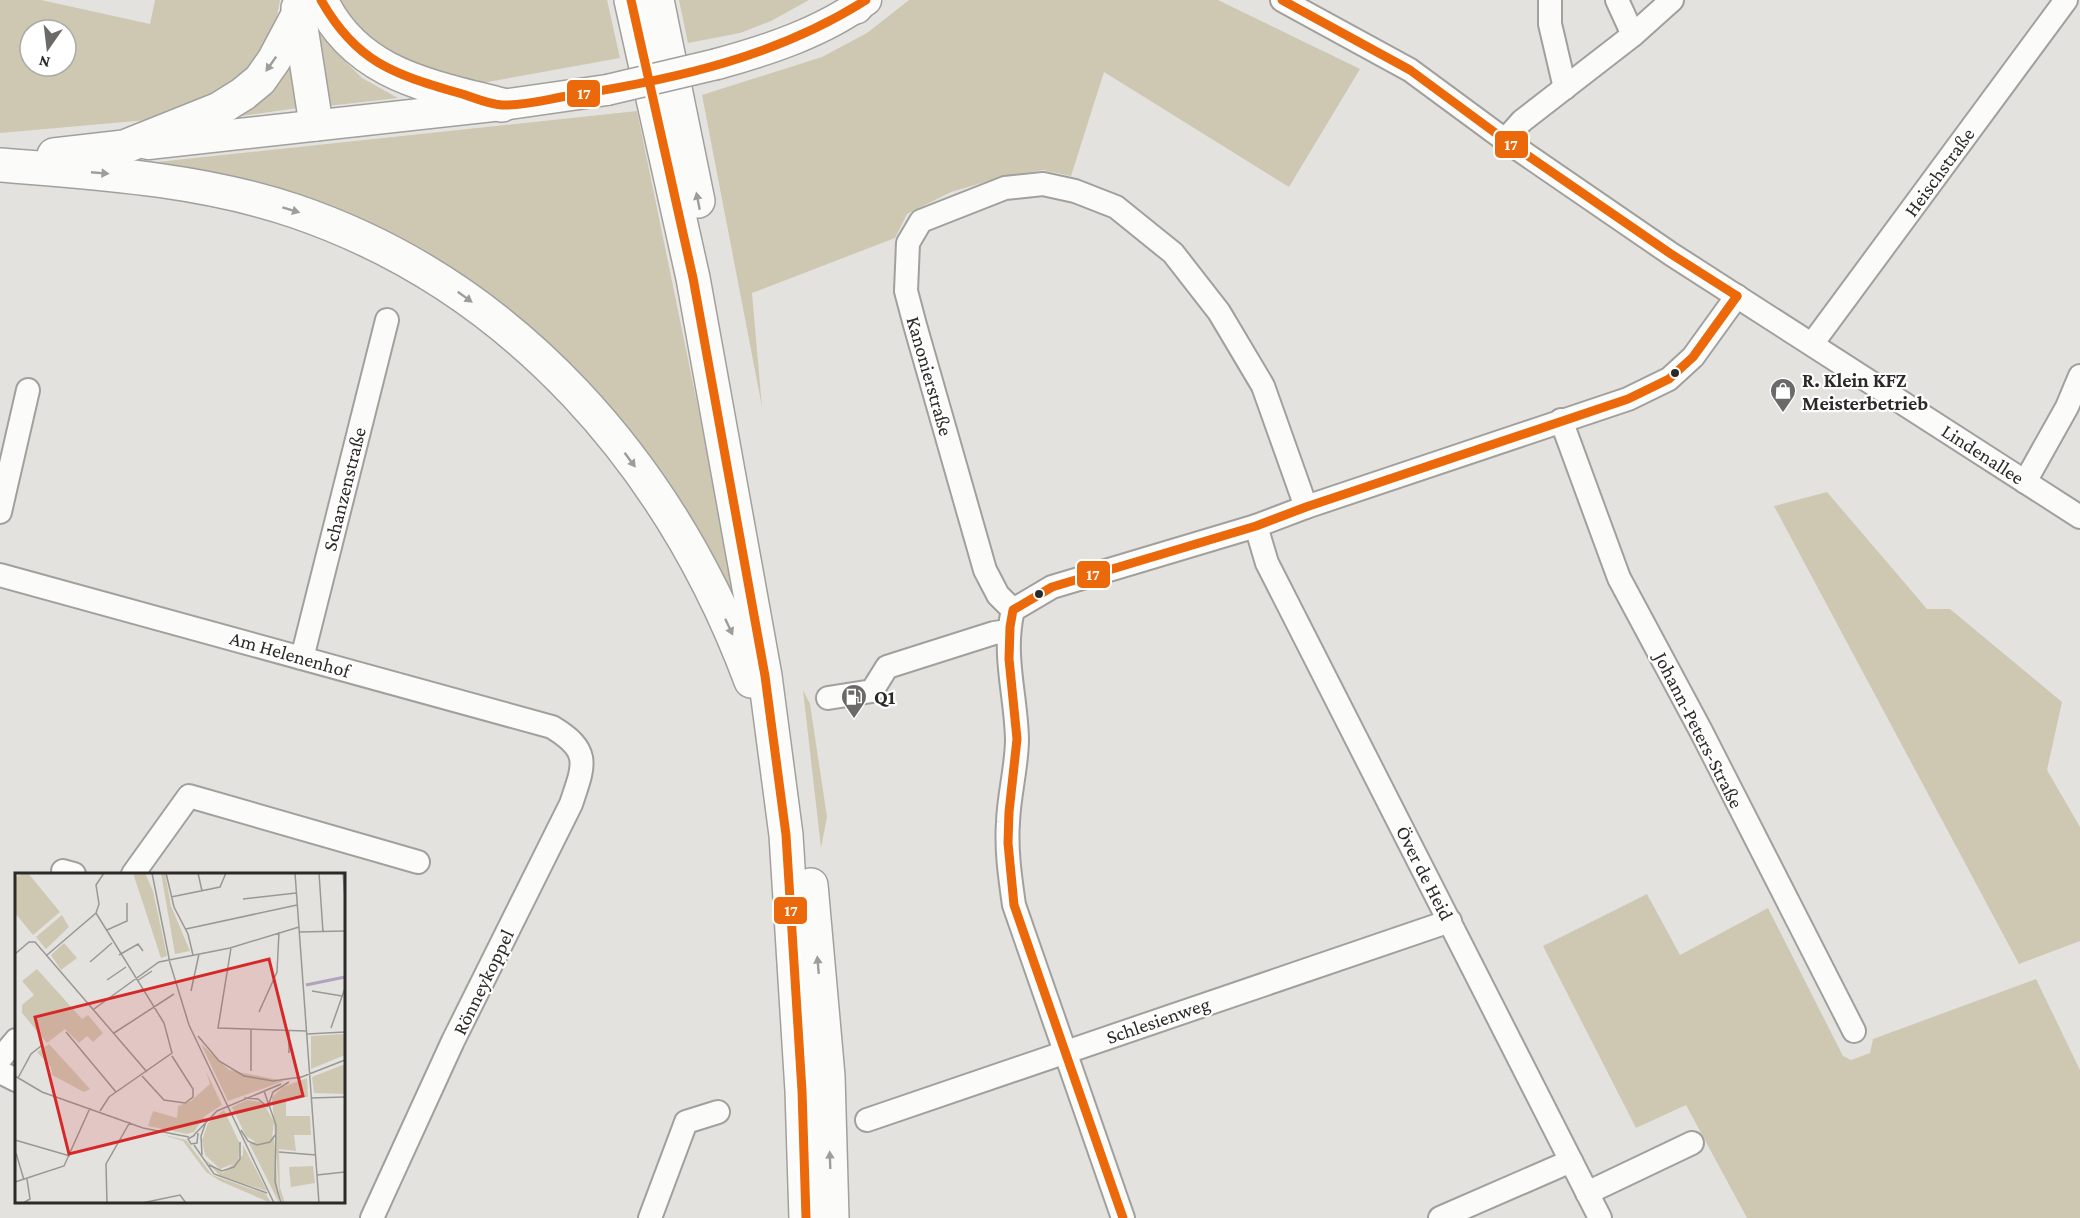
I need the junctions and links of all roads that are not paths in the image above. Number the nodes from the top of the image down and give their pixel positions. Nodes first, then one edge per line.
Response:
1 (632, 0) edge
2 (657, 0) edge
3 (1282, 0) edge
4 (1550, 0) edge
5 (1617, 0) edge
6 (1671, 0) edge
7 (2066, 0) edge
8 (861, 2) edge
9 (306, 4) edge
10 (1633, 35) junction
11 (1564, 88) junction
12 (502, 105) junction
13 (316, 124) junction
14 (1505, 140) junction
15 (124, 147) junction
16 (0, 163) edge
17 (1737, 296) junction
18 (387, 320) dead end
19 (1812, 344) junction
20 (2080, 376) edge
21 (28, 390) dead end
22 (1561, 420) junction
23 (2025, 482) junction
24 (1306, 507) junction
25 (0, 512) edge
26 (2080, 517) edge
27 (1256, 526) junction
28 (0, 575) edge
29 (1011, 620) junction
30 (302, 658) junction
31 (828, 698) dead end
32 (576, 744) joint
33 (786, 835) junction
34 (418, 862) dead end
35 (134, 873) edge
36 (1450, 921) junction
37 (1854, 1031) dead end
38 (15, 1041) edge
39 (1065, 1052) junction
40 (0, 1059) edge
41 (0, 1072) edge
42 (15, 1080) edge
43 (718, 1112) dead end
44 (867, 1120) dead end
45 (1692, 1143) dead end
46 (1570, 1161) junction
47 (1587, 1193) junction
48 (372, 1218) edge
49 (650, 1218) edge
50 (806, 1218) edge
51 (832, 1218) edge
52 (1123, 1218) edge
53 (1440, 1218) edge
54 (1600, 1218) edge

1 - 33 highway
51 -> 2 highway
3 - 14 street, Lindenallee
4 - 11 street
5 - 10 street
6 - 10 street
7 - 19 street, Heischstraße
8 - 12 main road, bridge
9 - 12 highway
9 - 13 highway
9 -> 15 highway
10 - 11 street
11 - 14 street
12 - 13 main road
13 - 15 main road
14 - 17 street, Lindenallee
15 - 16 highway
16 -> 33 highway
17 - 19 street, Lindenallee
17 - 22 street
18 - 30 street, Schanzenstraße
19 - 23 street, Lindenallee
20 - 23 street
21 - 25 street
22 - 24 street
22 - 37 street, Johann-Peters-Straße
23 - 26 street, Lindenallee
24 - 27 street
24 - 29 street, Kanonierstraße
27 - 29 street
27 - 36 street, Över de Heid
28 - 30 street, Am Helenenhof
29 - 31 street
29 - 39 street
30 - 32 street, Am Helenenhof
32 - 48 street, Rönneykoppel
33 - 50 highway
34 - 35 street
36 - 39 street, Schlesienweg
36 - 46 street, Över de Heid
38 - 40 street
39 - 44 street, Schlesienweg
39 - 52 street
41 - 42 street
43 - 49 street
45 - 47 street
46 - 47 street, Över de Heid
46 - 53 street
47 - 54 street, Över de Heid

